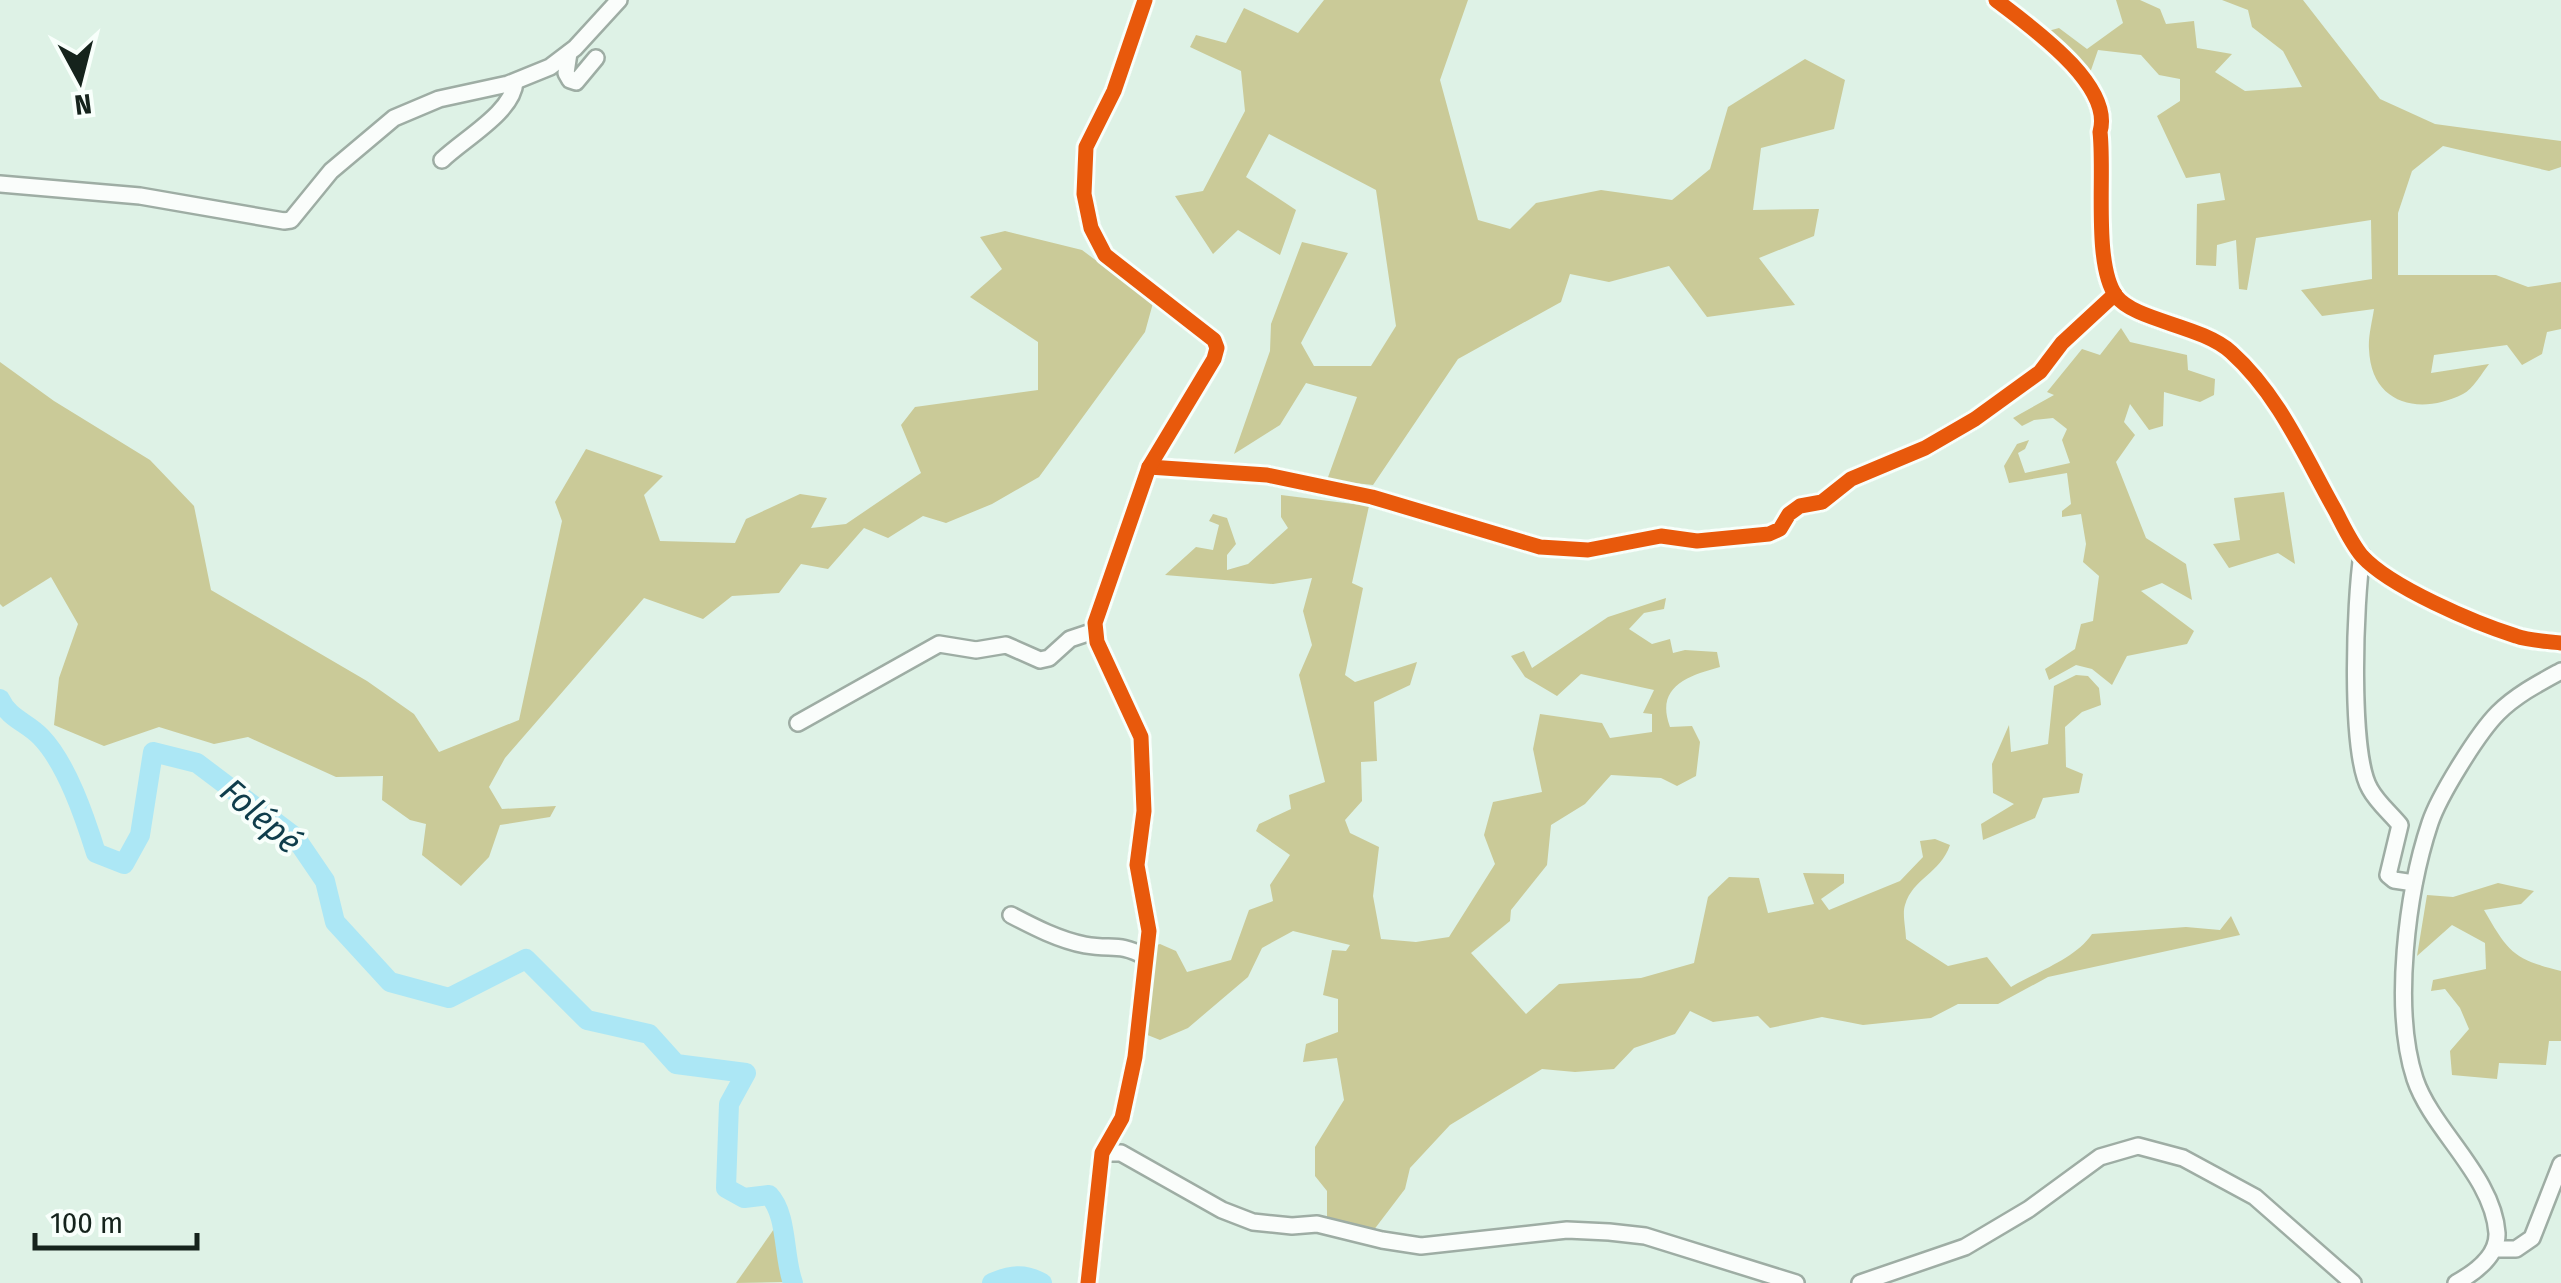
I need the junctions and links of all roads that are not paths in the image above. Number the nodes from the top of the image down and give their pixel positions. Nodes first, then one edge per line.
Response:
1 (618, 0) edge
2 (1144, 0) edge
3 (1996, 0) edge
4 (594, 26) junction
5 (614, 32) dead end
6 (570, 53) junction
7 (596, 58) dead end
8 (515, 82) junction
9 (442, 160) dead end
10 (0, 184) edge
11 (2116, 294) junction
12 (1149, 467) junction
13 (2362, 556) junction
14 (1094, 631) junction
15 (2561, 642) edge
16 (2561, 671) edge
17 (798, 723) dead end
18 (2414, 883) junction
19 (1012, 915) dead end
20 (1146, 957) junction
21 (1102, 1154) junction
22 (2561, 1164) edge
23 (2494, 1249) junction
24 (1088, 1283) edge
25 (1796, 1283) edge
26 (1860, 1283) edge
27 (2353, 1283) edge
28 (2456, 1283) edge

1 - 4 street
2 - 12 street
3 - 11 street
4 - 5 street
4 - 6 street
6 - 7 street
6 - 8 street
8 - 9 street
8 - 10 street
11 - 12 street
11 - 13 street
12 - 14 street
13 - 15 street
13 - 18 street
14 - 17 street
14 - 20 street
16 - 18 street
18 - 23 street
19 - 20 street
20 - 21 street
21 - 24 street
21 - 25 street
22 - 23 street
23 - 28 street
26 - 27 street

